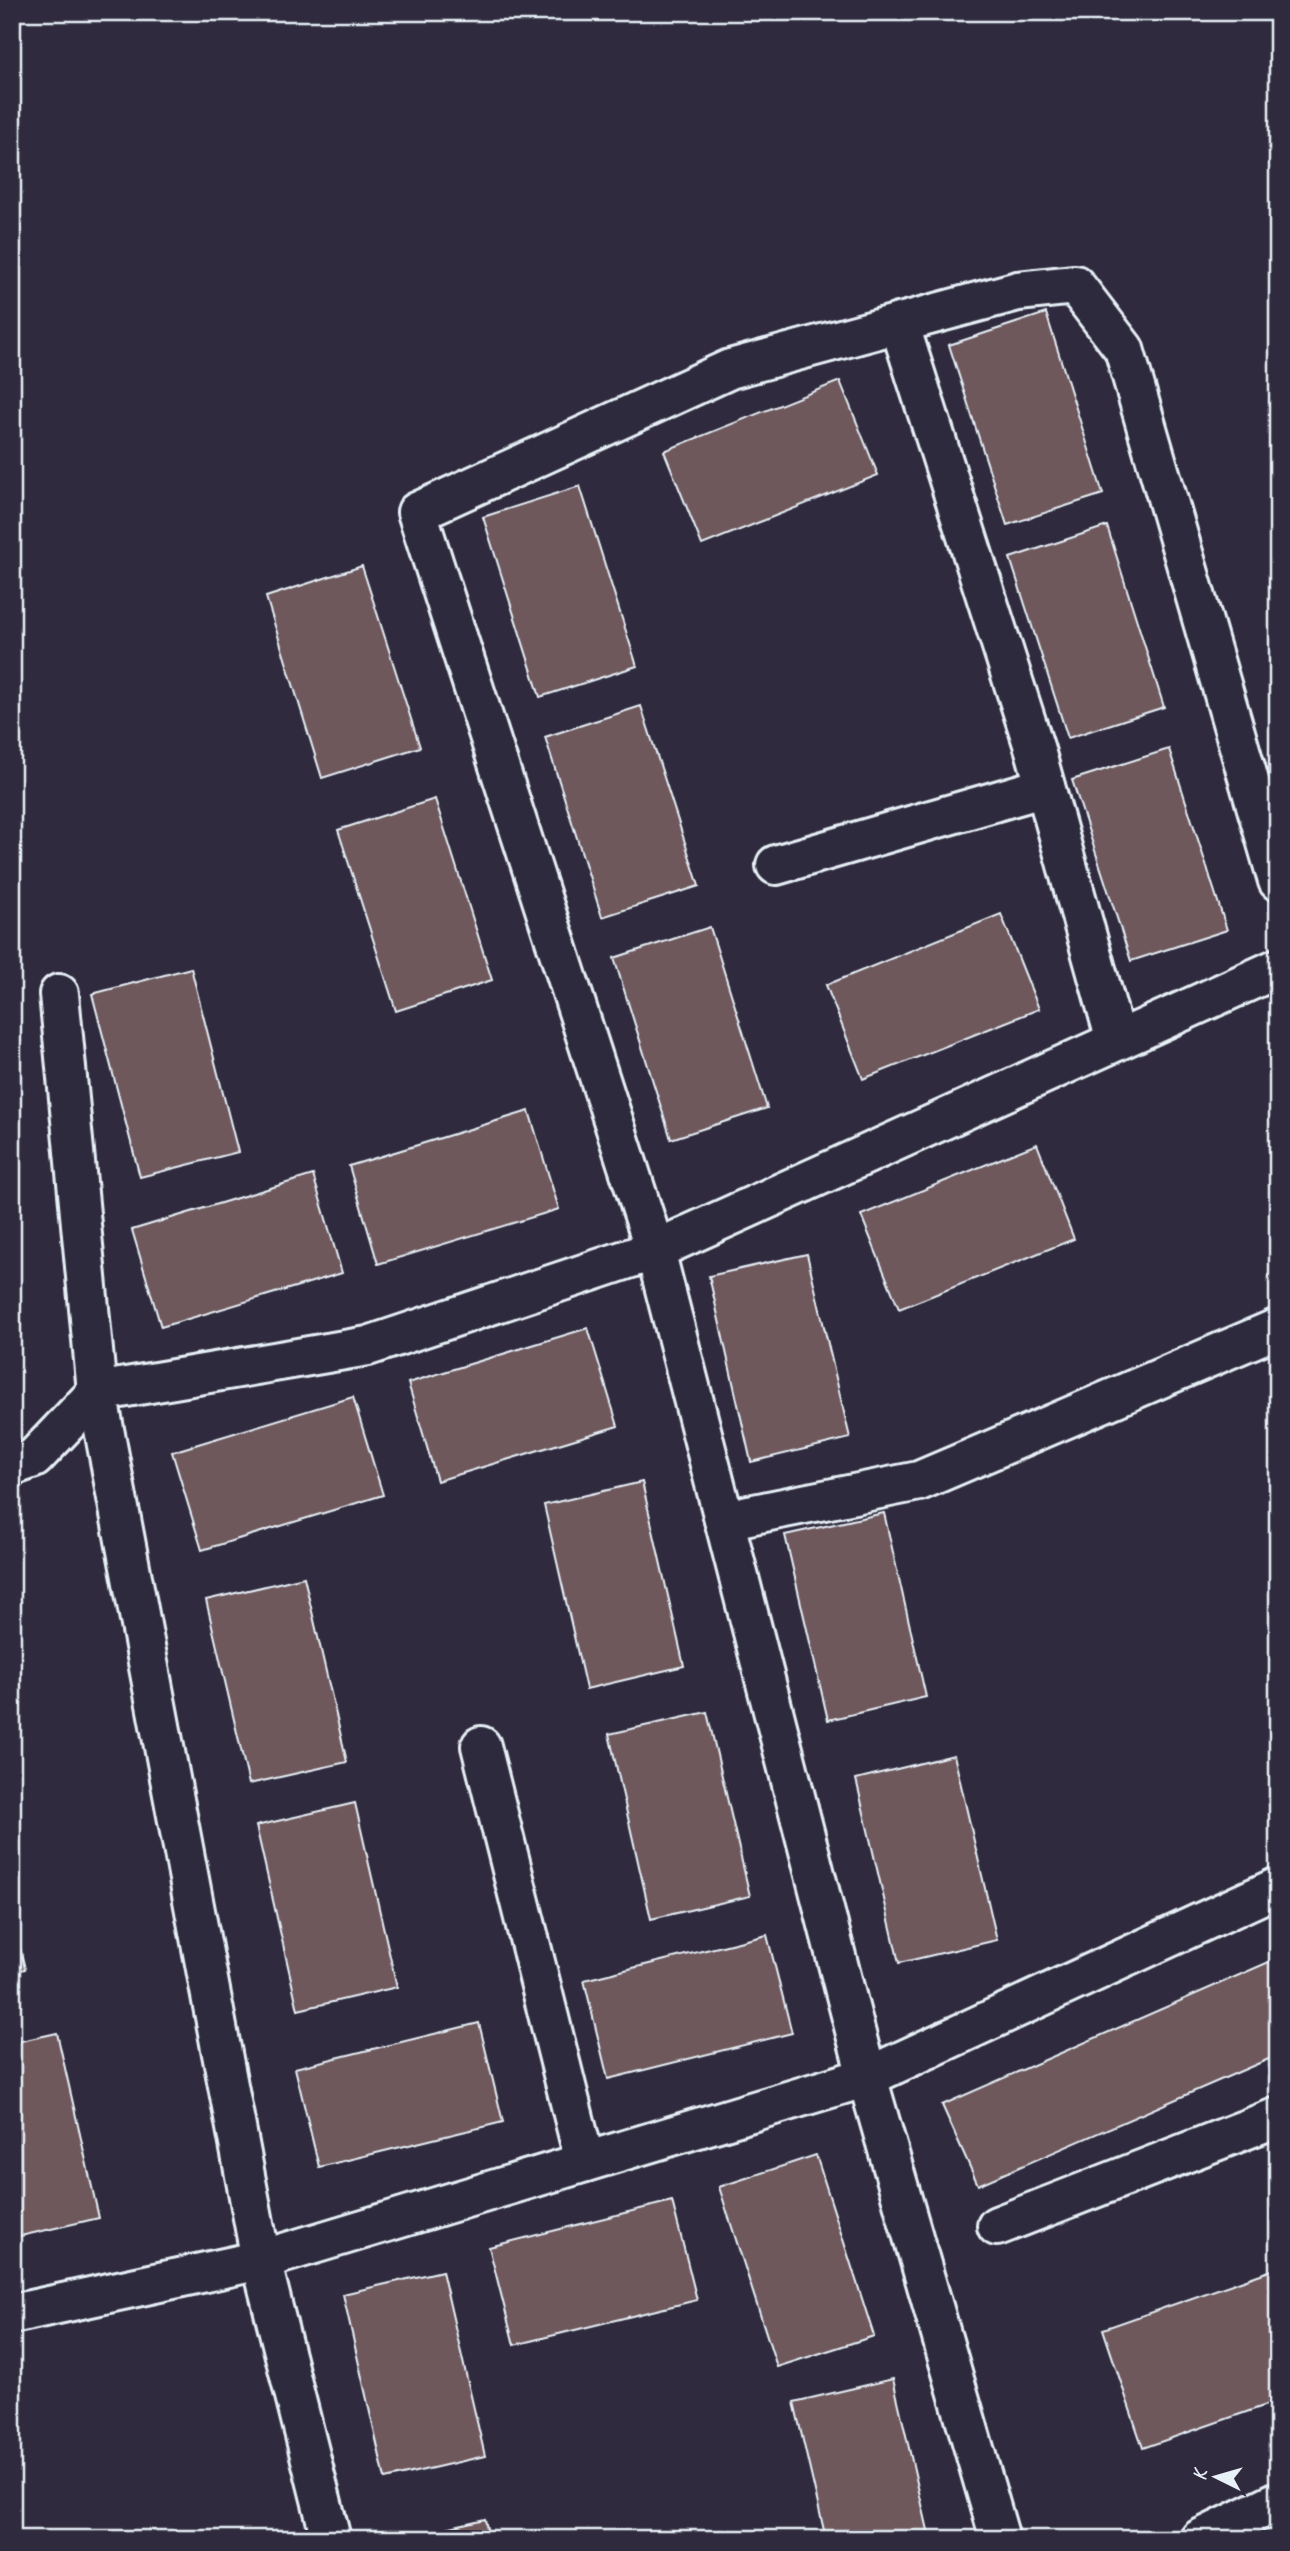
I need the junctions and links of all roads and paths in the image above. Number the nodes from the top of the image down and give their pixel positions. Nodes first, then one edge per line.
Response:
1 (899, 323) junction
2 (1045, 787) junction
3 (776, 865) dead end
4 (1278, 881) edge
5 (1278, 968) edge
6 (59, 994) dead end
7 (1116, 1041) junction
8 (655, 1250) junction
9 (1278, 1328) edge
10 (97, 1392) junction
11 (12, 1466) edge
12 (723, 1520) junction
13 (481, 1746) dead end
14 (1278, 1887) edge
15 (867, 2077) junction
16 (1278, 2117) edge
17 (585, 2162) junction
18 (997, 2226) dead end
19 (261, 2260) junction
20 (12, 2314) edge
21 (1278, 2501) edge
22 (331, 2539) edge
23 (1000, 2539) edge
24 (1200, 2539) edge

1 - 2 street
1 - 4 street
1 - 8 street
2 - 3 street
2 - 7 street
5 - 7 street
6 - 10 street
7 - 8 street
8 - 10 street
8 - 12 street
9 - 12 street
10 - 11 street
10 - 19 street
12 - 15 street
13 - 17 street
14 - 15 street
15 - 17 street
15 - 23 street
16 - 18 street
17 - 19 street
19 - 20 street
19 - 22 street
21 - 24 street

